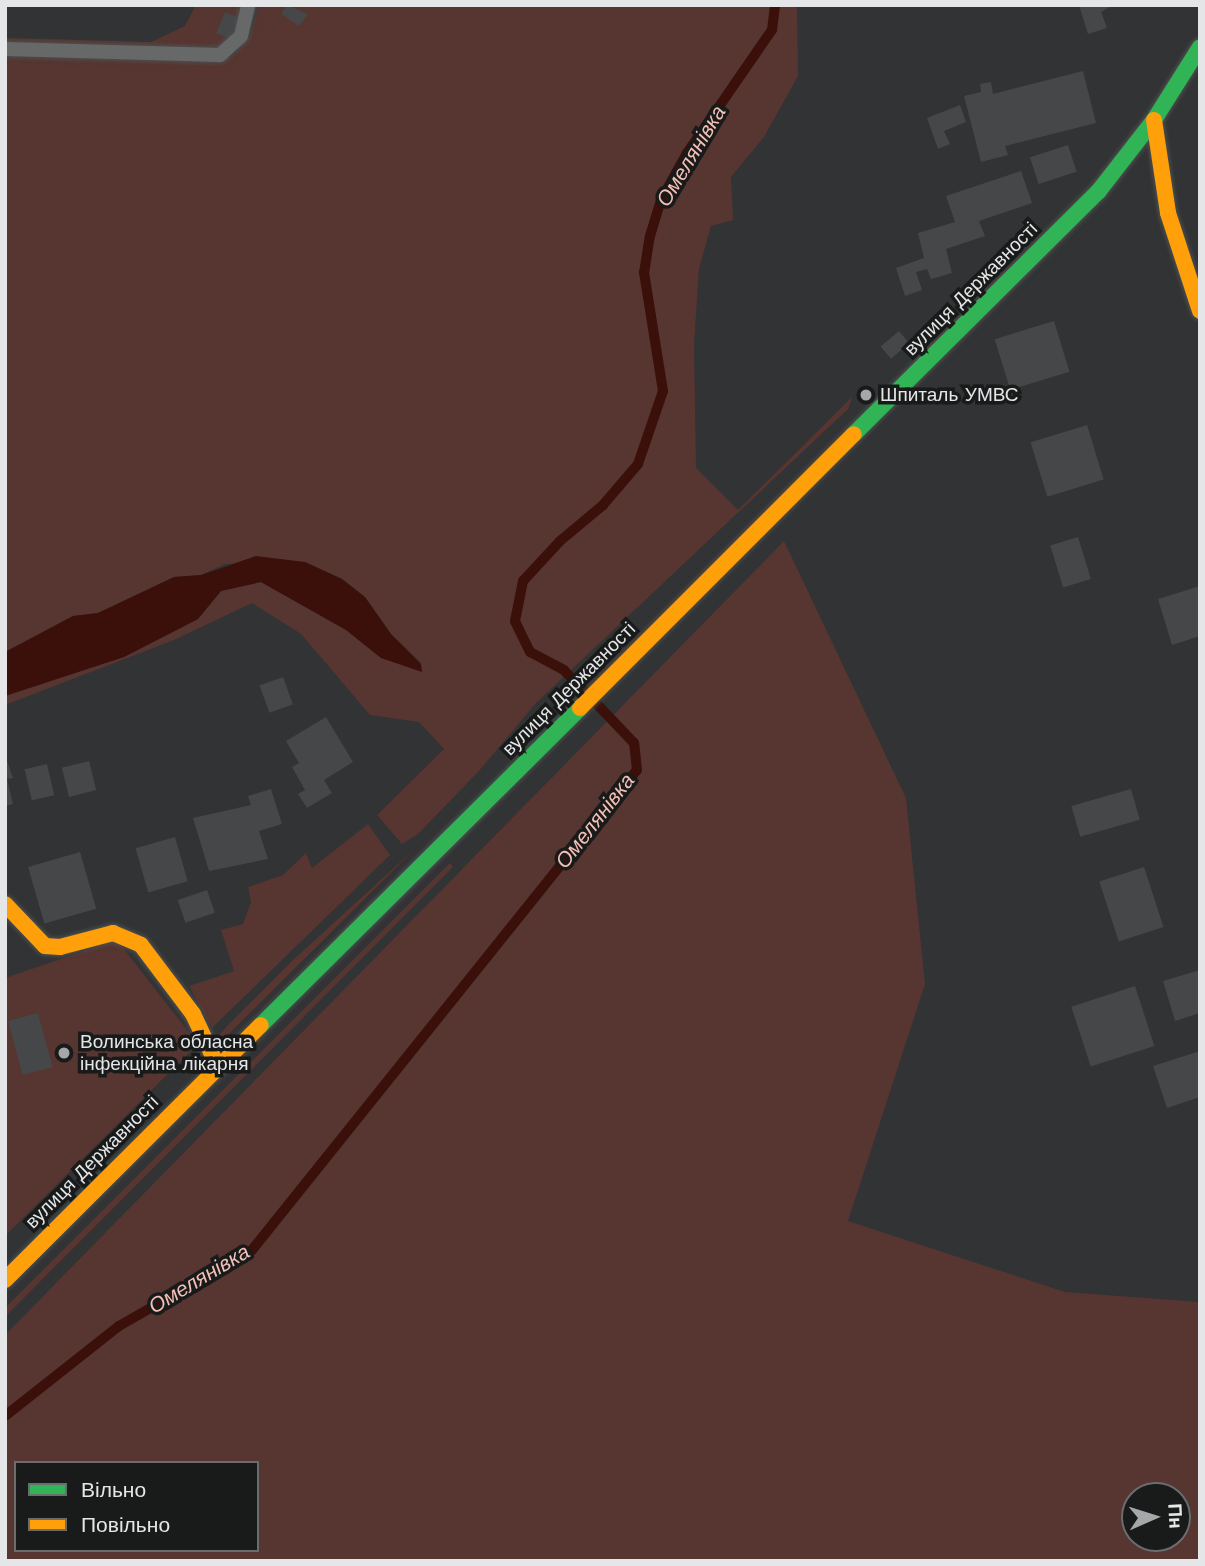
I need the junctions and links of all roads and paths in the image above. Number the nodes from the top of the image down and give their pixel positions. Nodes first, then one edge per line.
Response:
1 (248, 5) edge
2 (1200, 47) edge
3 (5, 49) edge
4 (1154, 120) junction
5 (1200, 312) edge
6 (5, 904) edge
7 (217, 1065) junction
8 (5, 1280) edge

1 - 3 lane
2 - 4 street, вулиця Державності
4 - 5 street
4 - 7 street, вулиця Державності
6 - 7 street
7 - 8 street, вулиця Державності

